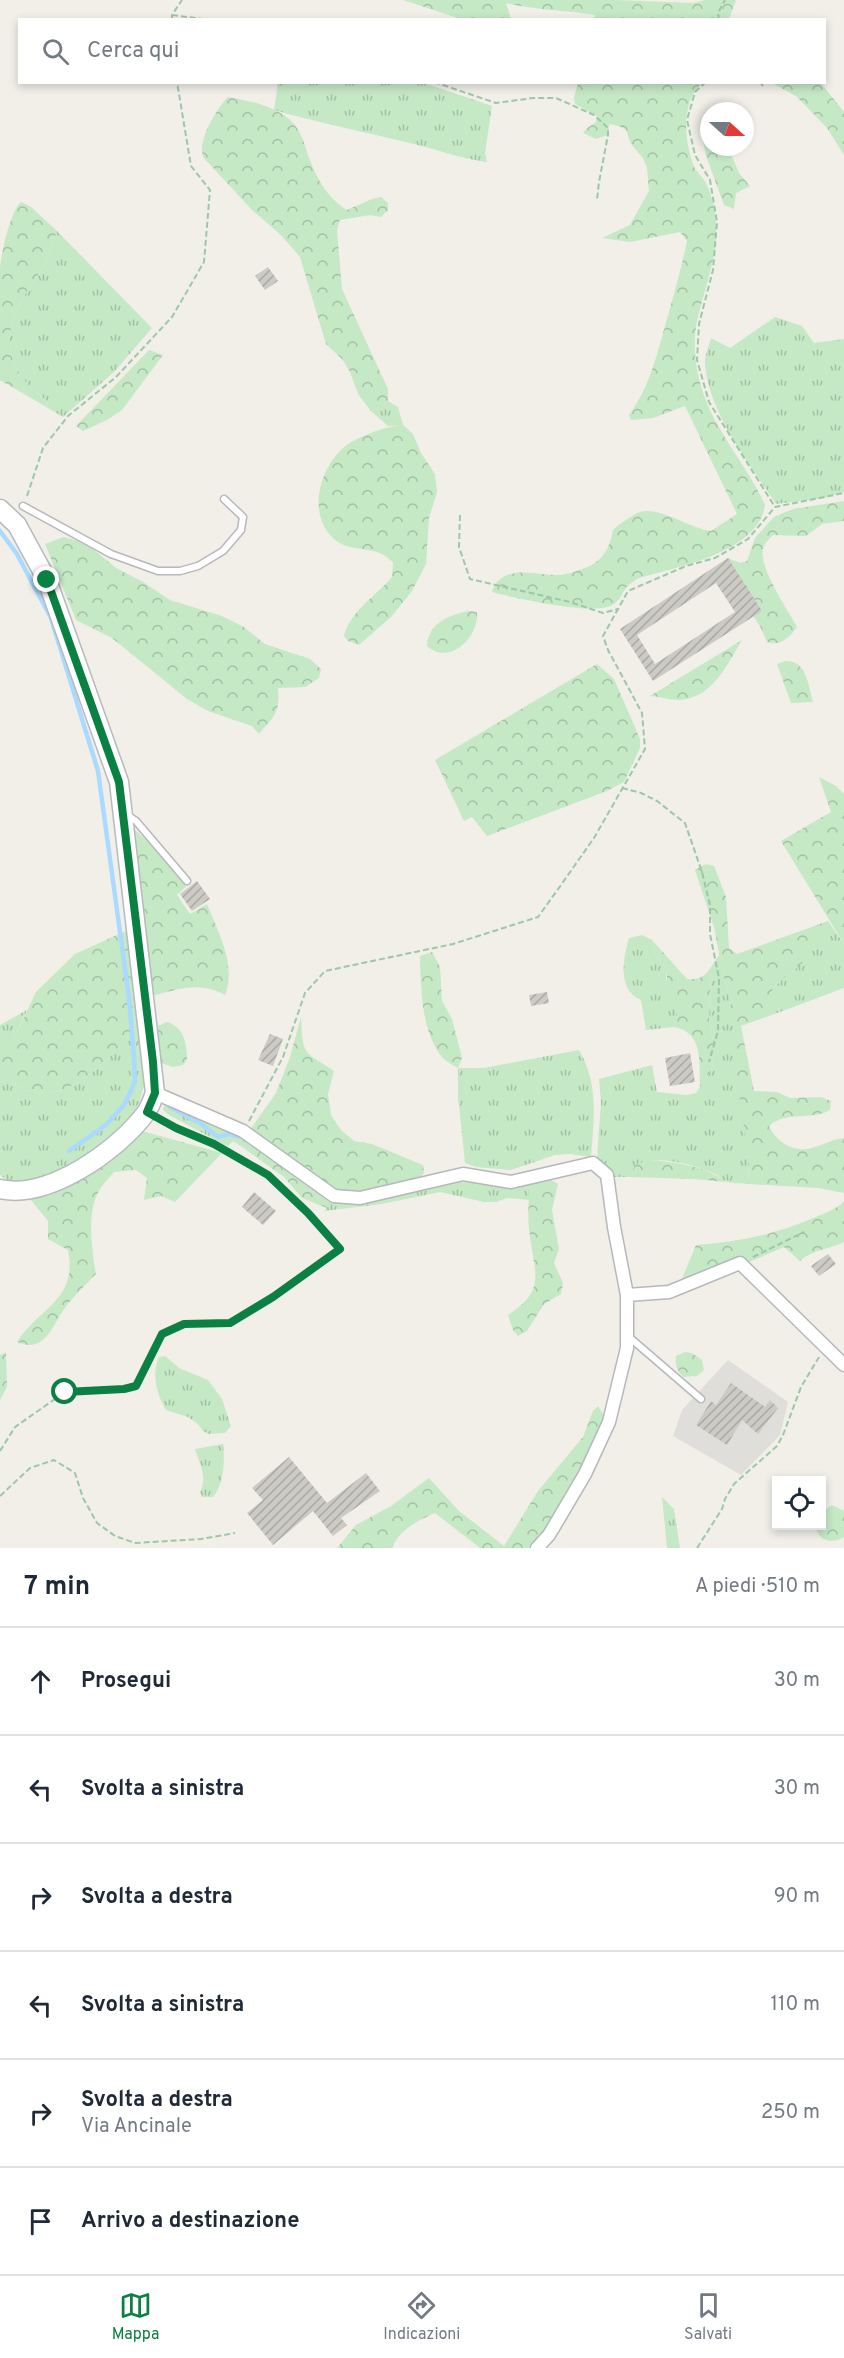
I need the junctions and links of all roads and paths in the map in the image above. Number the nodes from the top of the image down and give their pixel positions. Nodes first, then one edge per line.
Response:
1 (182, 0) edge
2 (725, 0) edge
3 (172, 15) joint
4 (195, 18) edge
5 (719, 18) edge
6 (177, 84) edge
7 (440, 84) edge
8 (704, 84) edge
9 (597, 200) dead end
10 (844, 493) edge
11 (225, 499) dead end
12 (23, 506) joint
13 (775, 507) junction
14 (0, 509) edge
15 (460, 515) dead end
16 (618, 609) junction
17 (622, 788) junction
18 (122, 811) junction
19 (187, 881) dead end
20 (709, 1062) dead end
21 (155, 1093) junction
22 (147, 1112) junction
23 (243, 1131) junction
24 (0, 1190) edge
25 (804, 1232) dead end
26 (740, 1263) junction
27 (627, 1296) junction
28 (628, 1337) junction
29 (827, 1348) junction
30 (844, 1365) edge
31 (701, 1398) dead end
32 (0, 1451) edge
33 (0, 1496) edge
34 (235, 1533) dead end
35 (537, 1548) edge
36 (697, 1548) edge

1 - 3 path
2 - 5 path
3 - 4 path
6 - 12 path
7 - 9 path
8 - 13 path
10 - 13 path
11 - 12 lane
13 - 16 path
14 - 18 main road
15 - 16 path
16 - 17 path
17 - 20 path
17 - 23 path
18 - 19 lane
18 - 21 main road
21 - 22 main road
21 - 23 street
22 - 24 main road
22 - 32 path
23 - 27 street
25 - 26 path
26 - 27 street
26 - 29 street
27 - 28 street
28 - 31 lane
28 - 35 street
29 - 30 street
29 - 36 path
33 - 34 path

